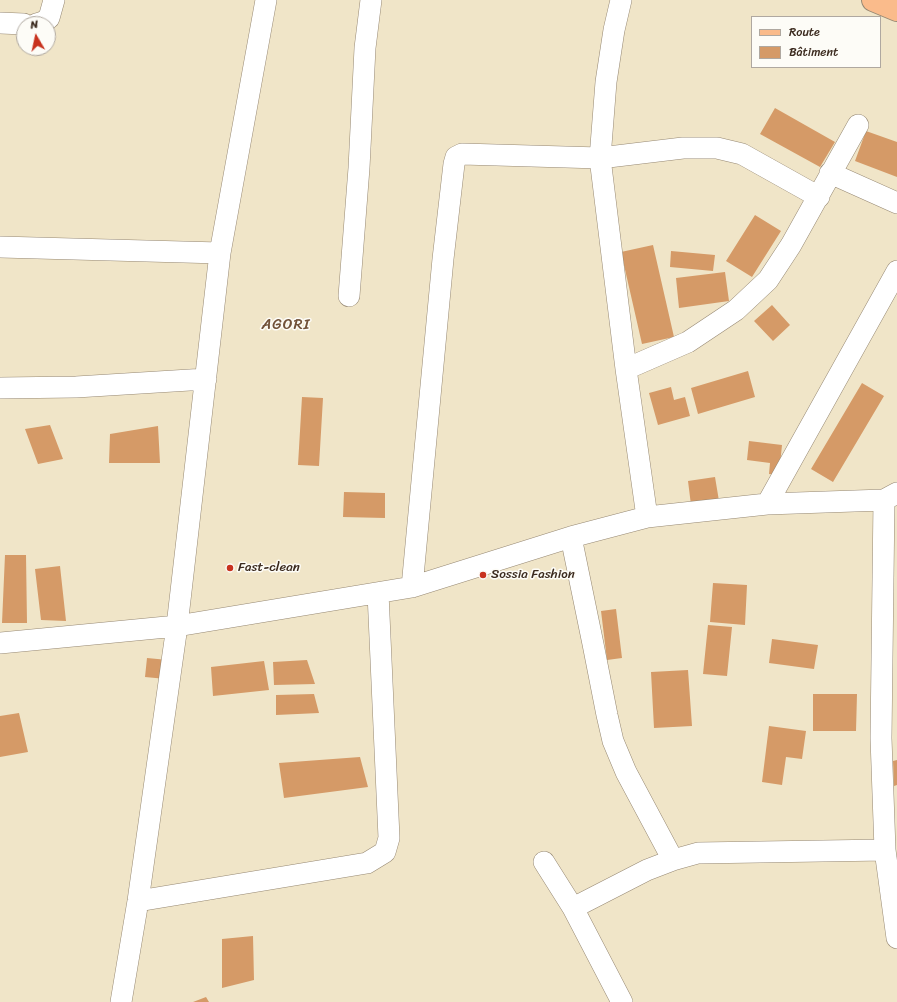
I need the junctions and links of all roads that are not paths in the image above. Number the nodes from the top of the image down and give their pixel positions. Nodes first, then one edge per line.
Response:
1 (54, 0) edge
2 (266, 0) edge
3 (370, 0) edge
4 (621, 0) edge
5 (873, 0) edge
6 (897, 10) edge
7 (49, 16) edge
8 (0, 23) edge
9 (16, 24) edge
10 (858, 125) dead end
11 (600, 158) junction
12 (830, 173) junction
13 (818, 197) junction
14 (897, 203) edge
15 (0, 247) edge
16 (220, 253) junction
17 (897, 271) edge
18 (349, 296) dead end
19 (626, 369) junction
20 (206, 379) junction
21 (0, 388) edge
22 (890, 496) edge
23 (767, 504) junction
24 (647, 517) junction
25 (571, 536) junction
26 (412, 587) junction
27 (890, 588) edge
28 (378, 593) junction
29 (177, 626) junction
30 (0, 643) edge
31 (889, 737) edge
32 (885, 850) junction
33 (673, 860) junction
34 (544, 862) dead end
35 (138, 901) junction
36 (572, 908) junction
37 (897, 938) edge
38 (121, 1002) edge
39 (622, 1002) edge

1 - 7 street
2 - 16 street
3 - 18 street
4 - 11 street
5 - 6 main road
8 - 9 street
10 - 12 street
11 - 13 street
11 - 19 street
11 - 26 street
12 - 13 street
12 - 14 street
13 - 19 street
15 - 16 street
16 - 20 street
17 - 23 street
19 - 24 street
20 - 21 street
20 - 29 street
22 - 23 street
22 - 27 street
23 - 24 street
24 - 25 street
25 - 26 street
25 - 33 street
26 - 28 street
27 - 31 street
28 - 29 street
28 - 35 street
29 - 30 street
29 - 35 street
31 - 32 street
32 - 33 street
32 - 37 street
33 - 36 street
34 - 36 street
35 - 38 street
36 - 39 street

